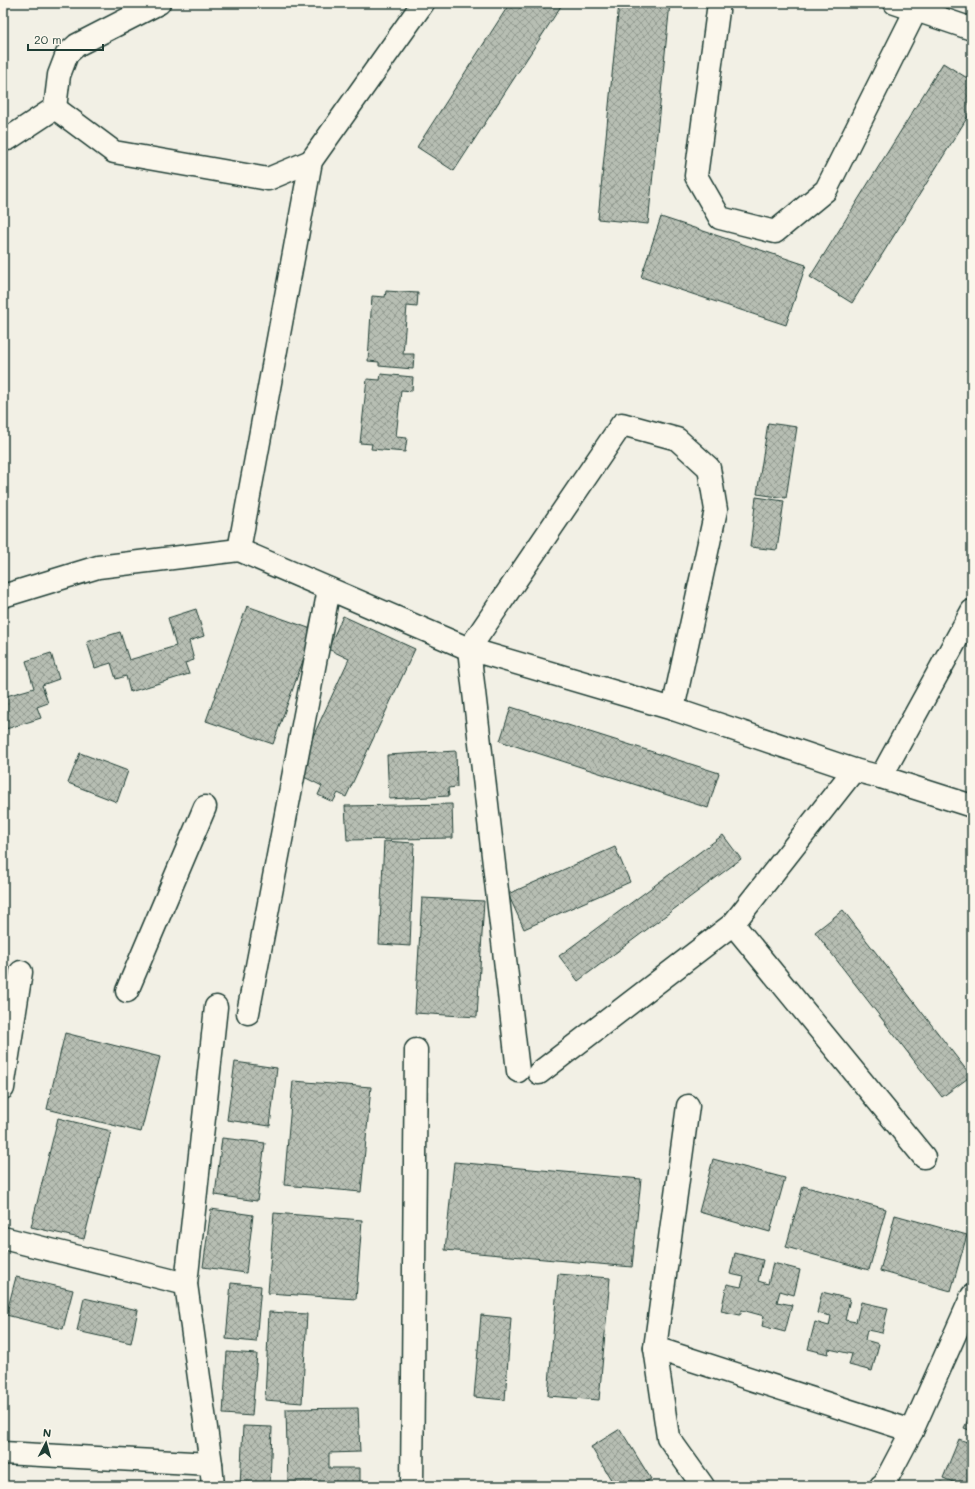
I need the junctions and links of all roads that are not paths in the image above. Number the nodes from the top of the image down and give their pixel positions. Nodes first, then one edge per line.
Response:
1 (159, 3) edge
2 (423, 3) edge
3 (719, 3) edge
4 (895, 3) edge
5 (916, 6) edge
6 (972, 29) edge
7 (55, 108) junction
8 (3, 139) edge
9 (311, 161) junction
10 (239, 550) junction
11 (329, 589) junction
12 (3, 596) edge
13 (972, 610) edge
14 (469, 649) junction
15 (673, 709) junction
16 (854, 770) junction
17 (881, 777) junction
18 (972, 806) edge
19 (205, 807) dead end
20 (734, 924) junction
21 (21, 972) dead end
22 (127, 991) dead end
23 (216, 1007) dead end
24 (248, 1013) dead end
25 (416, 1050) dead end
26 (3, 1088) edge
27 (688, 1106) dead end
28 (924, 1156) dead end
29 (3, 1238) edge
30 (186, 1284) junction
31 (972, 1296) edge
32 (655, 1348) junction
33 (912, 1431) junction
34 (3, 1454) edge
35 (211, 1464) junction
36 (213, 1486) edge
37 (412, 1486) edge
38 (702, 1486) edge
39 (881, 1486) edge

1 - 7 street
2 - 9 street
3 - 5 street
4 - 5 street
5 - 6 street
7 - 8 street
7 - 9 street
9 - 10 street
10 - 11 street
10 - 12 street
11 - 14 street
11 - 24 street
13 - 17 street
14 - 15 street
14 - 15 street
14 - 20 street
15 - 16 street
16 - 17 street
16 - 20 street
17 - 18 street
19 - 22 street
20 - 28 street
21 - 26 street
23 - 30 street
25 - 37 street
27 - 32 street
29 - 30 street
30 - 35 street
31 - 33 street
32 - 33 street
32 - 38 street
33 - 39 street
34 - 35 street
35 - 36 street

